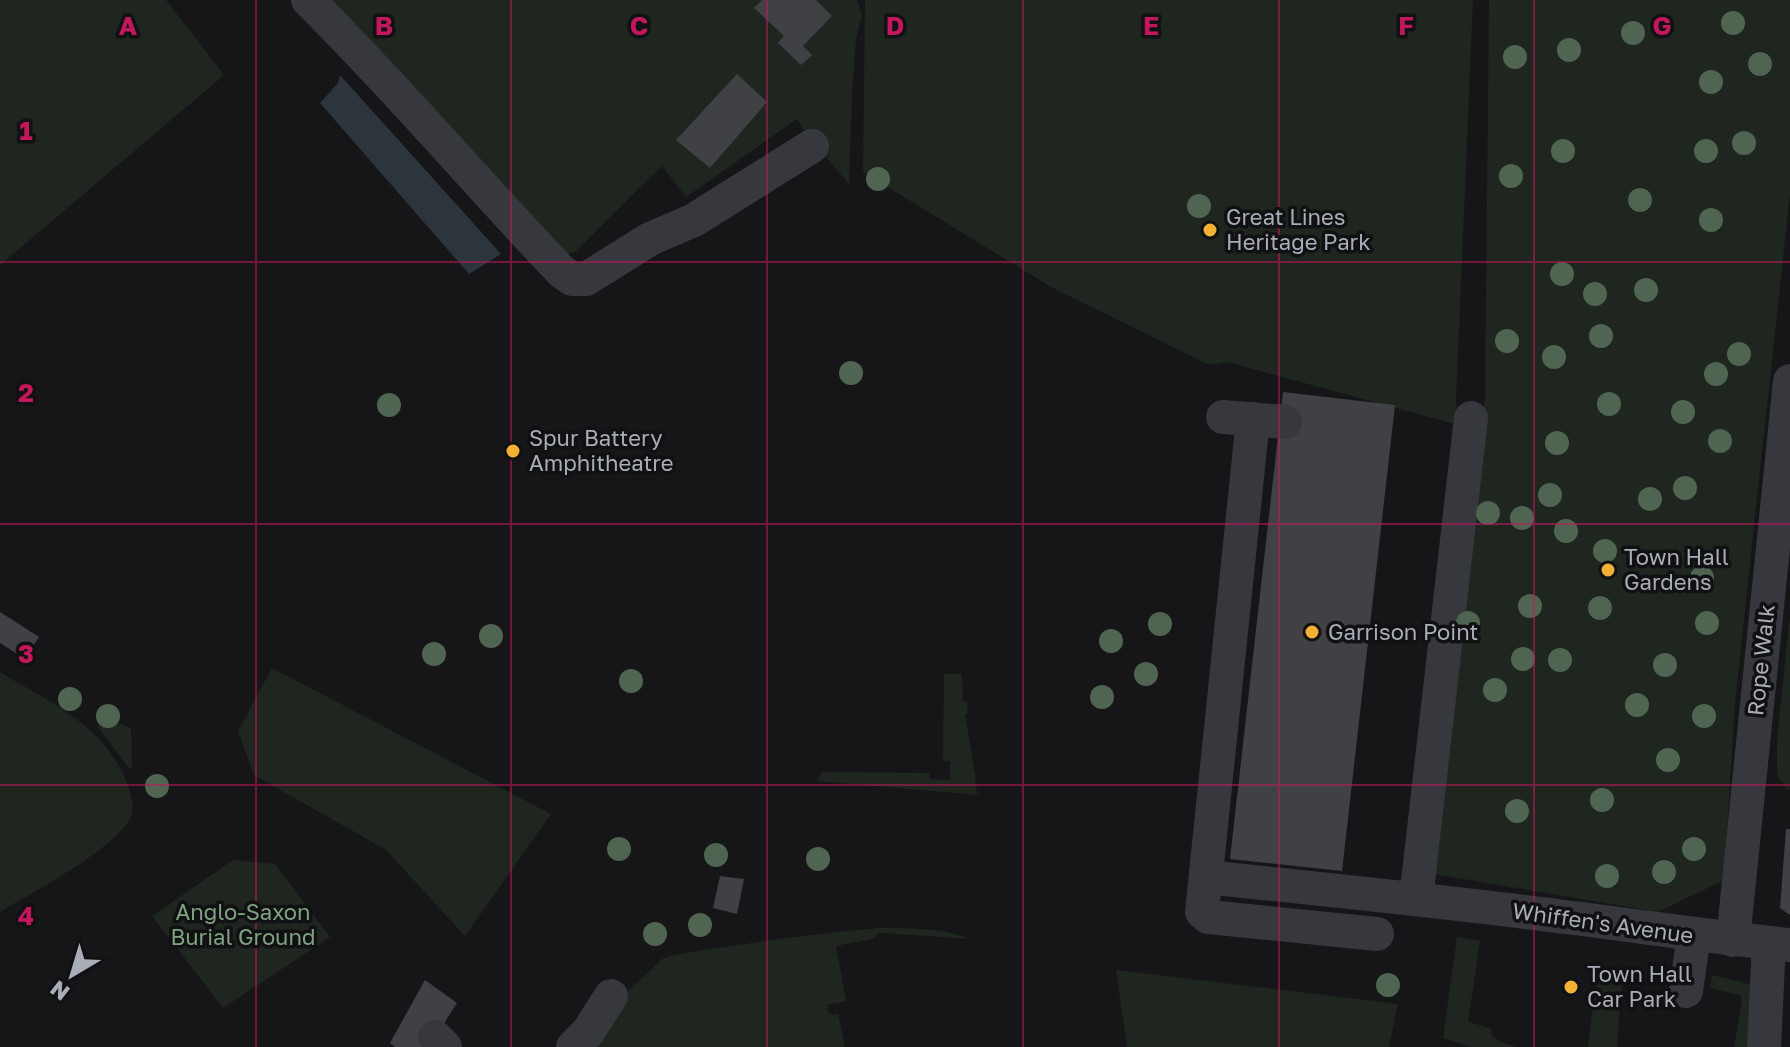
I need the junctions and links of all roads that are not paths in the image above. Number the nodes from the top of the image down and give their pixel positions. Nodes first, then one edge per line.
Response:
1 (308, 0) edge
2 (812, 146) dead end
3 (1790, 381) edge
4 (1471, 418) dead end
5 (1254, 419) dead end
6 (1781, 543) edge
7 (1206, 877) junction
8 (1416, 899) junction
9 (1377, 934) dead end
10 (1694, 935) junction
11 (1733, 940) junction
12 (1779, 944) edge
13 (1686, 991) dead end
14 (611, 996) dead end
15 (573, 1047) edge
16 (1764, 1047) edge

1 - 2 street
3 - 6 street, Rope Walk
4 - 8 street
5 - 7 street
6 - 11 street, Rope Walk
7 - 8 street, Whiffen's Avenue
7 - 9 street
8 - 10 street, Whiffen's Avenue
10 - 11 street, Whiffen's Avenue
10 - 13 street
11 - 12 street, Whiffen's Avenue
12 - 16 street
14 - 15 street

